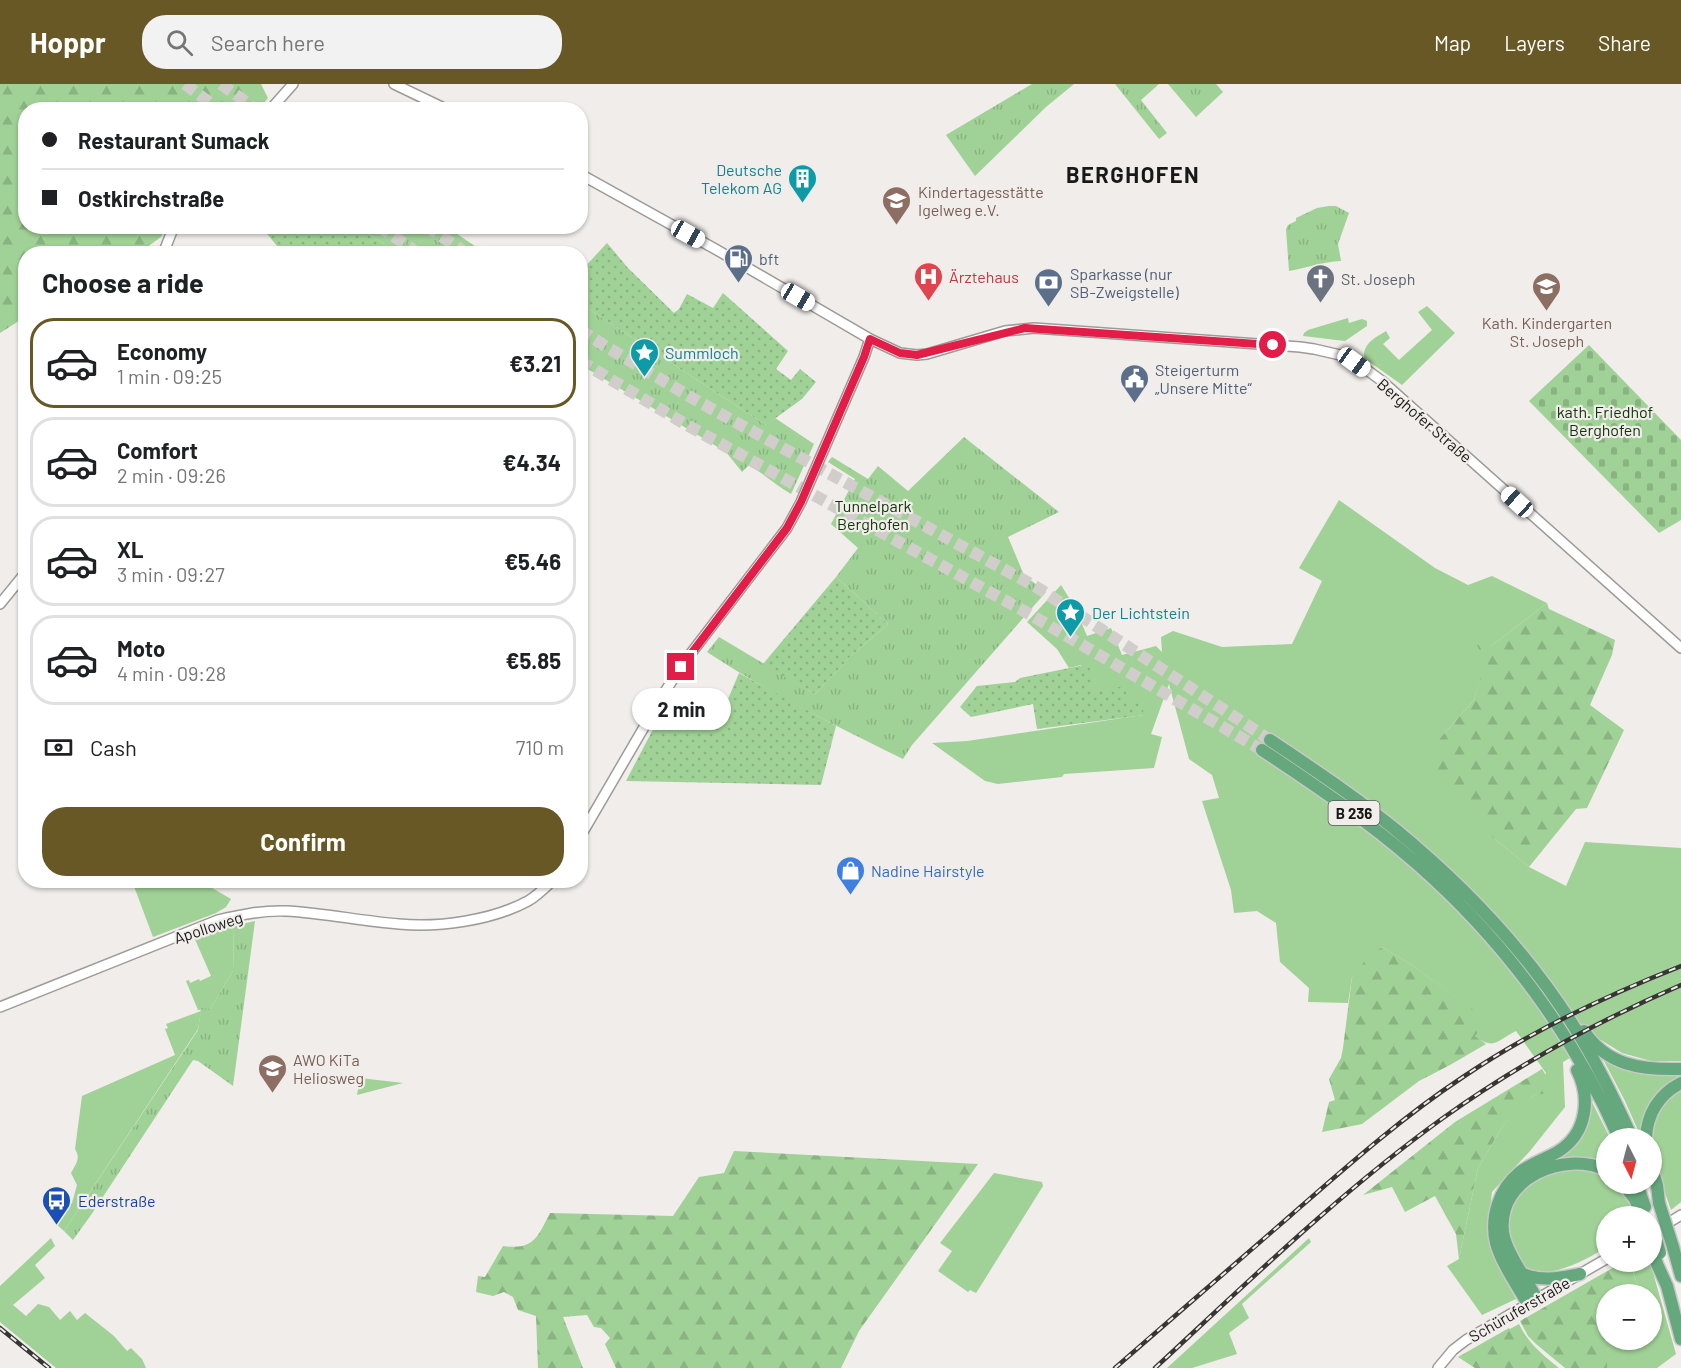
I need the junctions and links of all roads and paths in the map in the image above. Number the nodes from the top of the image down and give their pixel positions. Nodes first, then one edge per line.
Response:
1 (293, 84) edge
2 (394, 84) edge
3 (277, 102) edge
4 (431, 102) edge
5 (588, 178) edge
6 (870, 339) junction
7 (18, 582) edge
8 (0, 604) edge
9 (1681, 648) edge
10 (1270, 740) tunnel mouth
11 (1262, 750) tunnel mouth
12 (588, 823) edge
13 (543, 888) edge
14 (1550, 992) junction
15 (0, 1007) edge
16 (1564, 1035) junction
17 (1681, 1069) edge
18 (1681, 1083) edge
19 (1614, 1128) edge
20 (1627, 1128) edge
21 (1647, 1128) edge
22 (1596, 1166) edge
23 (1655, 1194) edge
24 (1658, 1194) edge
25 (1659, 1203) junction
26 (1681, 1215) edge
27 (1662, 1227) edge
28 (1596, 1265) edge
29 (1662, 1266) edge
30 (1523, 1274) junction
31 (1580, 1274) junction
32 (1681, 1276) edge
33 (1532, 1301) junction
34 (1681, 1339) edge
35 (1438, 1368) edge

1 - 3 street
2 - 4 street
5 - 6 street, Berghofer Straße
6 - 9 street, Berghofer Straße
6 - 12 street
7 - 8 street
10 - 14 highway, B 236
11 - 16 highway, B 236
13 - 15 street, Apolloweg
14 - 17 highway
14 - 20 highway, B 236
16 - 19 highway, B 236
16 - 33 highway
18 - 21 highway
22 - 30 highway
23 - 25 highway
24 - 25 highway
25 - 32 highway, bridge
26 - 27 street
28 - 31 street, Schüruferstraße
29 - 34 highway
30 - 31 highway
30 - 33 highway
31 - 33 street, Schüruferstraße
33 - 35 street, Schüruferstraße

